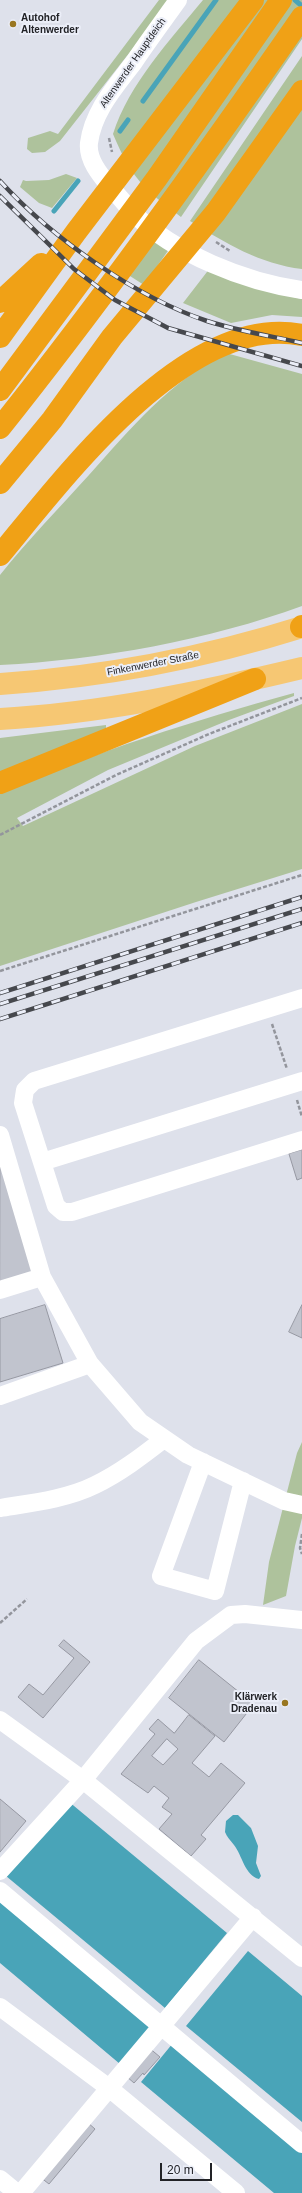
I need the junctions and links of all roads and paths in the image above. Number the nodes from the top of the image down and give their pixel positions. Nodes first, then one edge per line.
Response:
1 (178, 0) edge
2 (253, 0) edge
3 (280, 0) edge
4 (302, 17) edge
5 (302, 91) edge
6 (76, 232) junction
7 (302, 290) edge
8 (0, 302) edge
9 (302, 335) edge
10 (0, 337) edge
11 (0, 390) edge
12 (0, 428) edge
13 (0, 483) edge
14 (0, 555) edge
15 (302, 627) edge
16 (302, 668) edge
17 (255, 679) junction
18 (0, 684) edge
19 (302, 698) edge
20 (0, 719) edge
21 (0, 783) edge
22 (0, 835) edge
23 (302, 876) edge
24 (0, 972) edge
25 (302, 998) edge
26 (267, 1008) junction
27 (297, 1082) edge
28 (302, 1116) edge
29 (0, 1135) edge
30 (302, 1140) edge
31 (42, 1162) junction
32 (42, 1277) junction
33 (0, 1290) edge
34 (90, 1364) junction
35 (0, 1396) edge
36 (164, 1439) junction
37 (203, 1462) junction
38 (243, 1481) junction
39 (302, 1505) edge
40 (0, 1508) edge
41 (302, 1534) edge
42 (302, 1554) edge
43 (27, 1599) dead end
44 (302, 1620) edge
45 (0, 1623) edge
46 (0, 1720) edge
47 (84, 1780) junction
48 (0, 1871) edge
49 (0, 1891) edge
50 (253, 1917) junction
51 (302, 1958) edge
52 (0, 2007) edge
53 (161, 2026) junction
54 (110, 2088) junction
55 (302, 2144) edge
56 (0, 2179) edge
57 (17, 2193) edge
58 (21, 2193) edge
59 (236, 2193) edge

1 - 7 street, Altenwerder Hauptdeich
2 - 6 highway
3 - 11 highway
4 - 12 highway
5 - 13 highway
6 - 8 highway
6 - 10 highway
9 - 14 highway
15 - 18 main road, Finkenwerder Straße
16 - 17 main road
17 - 20 main road
17 - 21 highway
19 - 22 path
23 - 24 path
25 - 26 street
26 - 27 path
26 - 31 street
27 - 28 path
27 - 31 street
29 - 32 street
30 - 31 street
32 - 33 street
32 - 34 street
34 - 35 street
34 - 36 street
36 - 37 street
36 - 40 street
37 - 38 street
37 - 38 street
38 - 39 street
41 - 42 path
43 - 45 path
44 - 47 street
46 - 47 street
47 - 48 street
47 - 50 street
49 - 53 street
50 - 51 street
50 - 53 street
52 - 54 street
53 - 54 street
53 - 55 street
54 - 58 street
54 - 59 street
56 - 57 street

